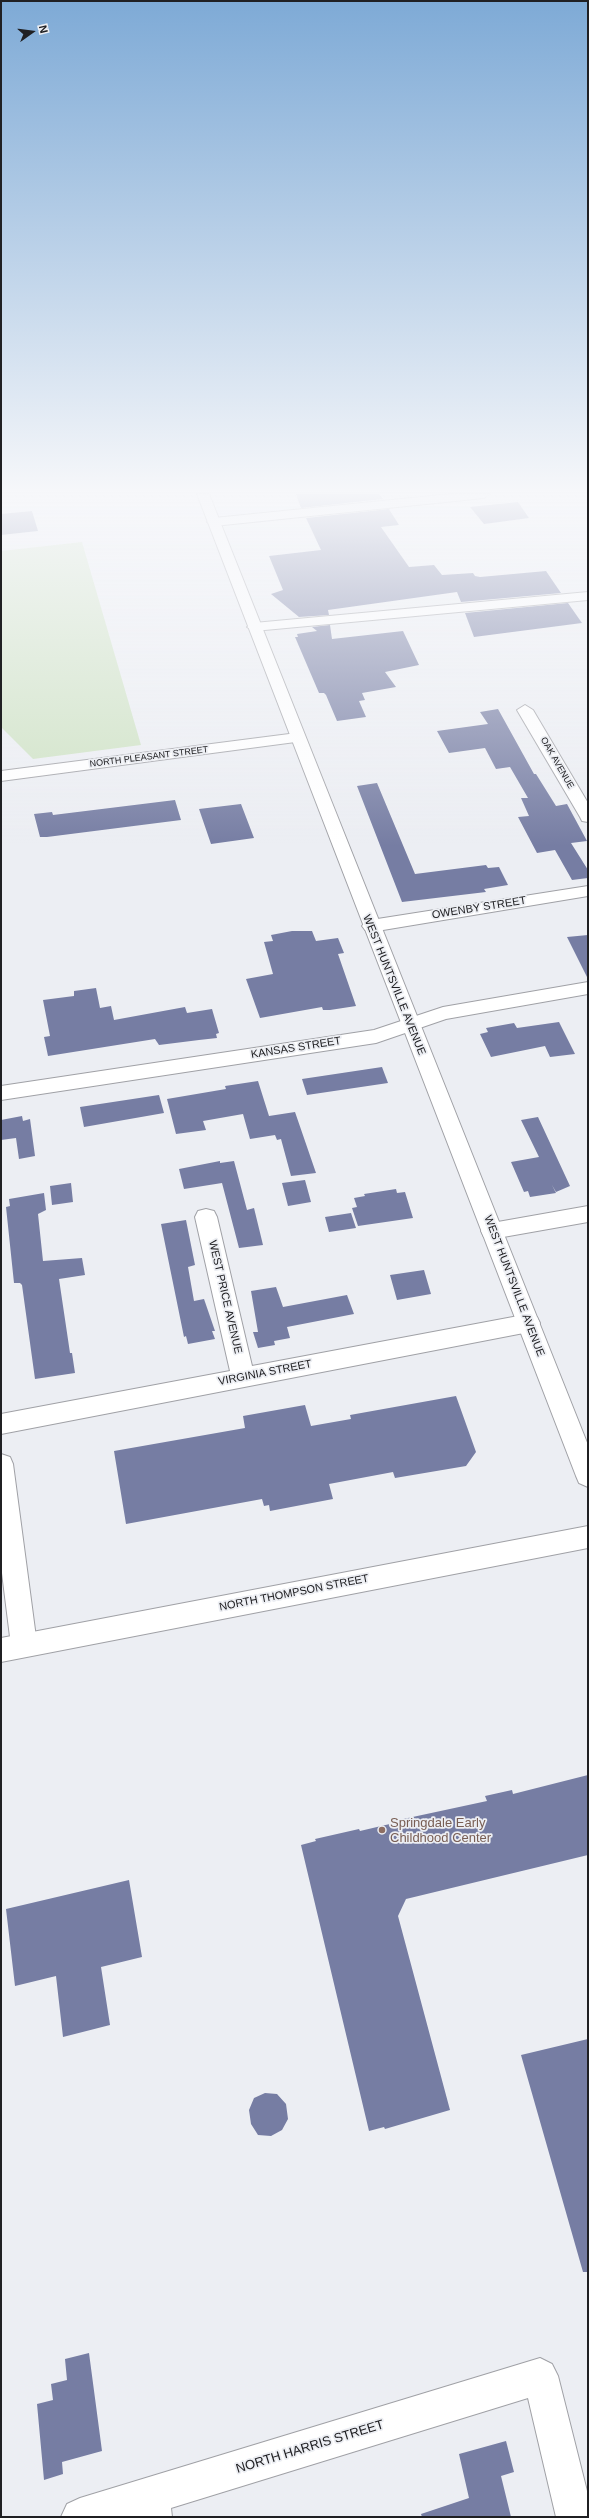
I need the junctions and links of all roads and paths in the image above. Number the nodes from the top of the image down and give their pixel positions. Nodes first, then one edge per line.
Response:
1 (248, 612) edge
2 (426, 612) edge
3 (254, 628) junction
4 (525, 710) dead end
5 (297, 738) junction
6 (1, 776) edge
7 (588, 817) edge
8 (588, 891) edge
9 (371, 926) junction
10 (588, 988) edge
11 (410, 1024) junction
12 (1, 1093) edge
13 (588, 1214) edge
14 (206, 1217) dead end
15 (492, 1231) junction
16 (529, 1323) junction
17 (243, 1376) junction
18 (1, 1424) edge
19 (1, 1464) edge
20 (588, 1476) edge
21 (588, 1537) edge
22 (13, 1647) edge
23 (152, 2506) edge
24 (80, 2517) edge
25 (575, 2517) edge

1 - 3 street, WEST HUNTSVILLE AVENUE
2 - 3 street
3 - 5 street, WEST HUNTSVILLE AVENUE
4 - 7 street, OAK AVENUE
5 - 6 street, NORTH PLEASANT STREET
5 - 9 street, WEST HUNTSVILLE AVENUE
8 - 9 street, OWENBY STREET
9 - 11 street, WEST HUNTSVILLE AVENUE
10 - 11 street, KANSAS STREET
11 - 12 street, KANSAS STREET
11 - 15 street, WEST HUNTSVILLE AVENUE
13 - 15 street
14 - 17 street, WEST PRICE AVENUE
15 - 16 street, WEST HUNTSVILLE AVENUE
16 - 17 street, VIRGINIA STREET
16 - 20 street, WEST HUNTSVILLE AVENUE
17 - 18 street, VIRGINIA STREET
19 - 22 street
21 - 22 street, NORTH THOMPSON STREET
23 - 24 street, NORTH HARRIS STREET
23 - 25 street, NORTH HARRIS STREET

